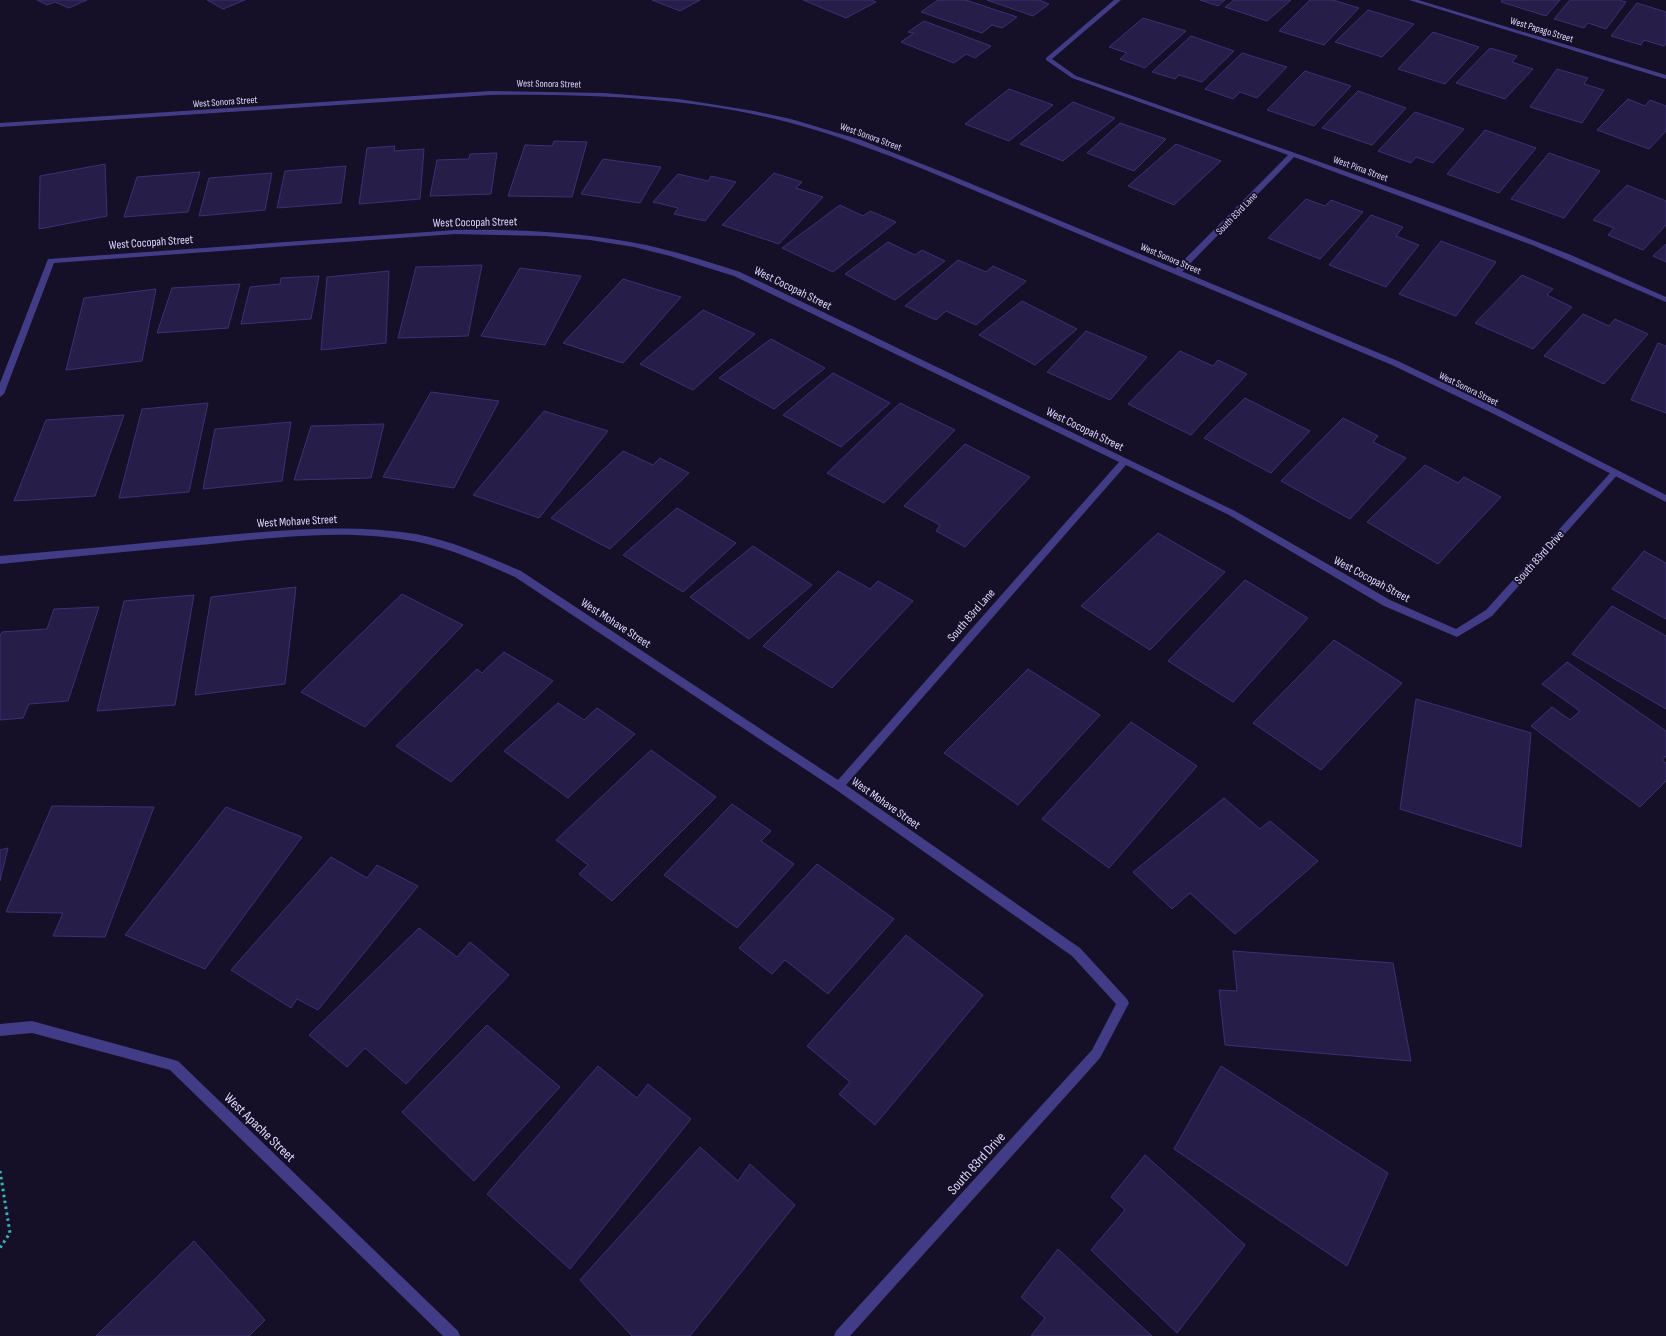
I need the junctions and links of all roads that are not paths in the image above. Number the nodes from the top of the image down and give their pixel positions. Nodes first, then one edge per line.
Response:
1 (1118, 0) edge
2 (1412, 0) edge
3 (1666, 77) edge
4 (0, 125) edge
5 (1293, 154) junction
6 (1177, 272) junction
7 (1666, 300) edge
8 (0, 394) edge
9 (1124, 462) junction
10 (1615, 473) junction
11 (1666, 499) edge
12 (0, 560) edge
13 (1457, 633) joint
14 (839, 786) junction
15 (1123, 1003) joint
16 (0, 1030) edge
17 (453, 1336) edge
18 (841, 1336) edge

1 - 5 street, West Pima Street
2 - 3 street, West Papago Street
4 - 6 street, West Sonora Street
5 - 6 street, South 83rd Lane
5 - 7 street, West Pima Street
6 - 10 street, West Sonora Street
8 - 9 street, West Cocopah Street
9 - 13 street, West Cocopah Street
9 - 14 street, South 83rd Lane
10 - 11 street, West Sonora Street
10 - 13 street, South 83rd Drive
12 - 14 street, West Mohave Street
14 - 15 street, West Mohave Street
15 - 18 street, South 83rd Drive
16 - 17 street, West Apache Street

